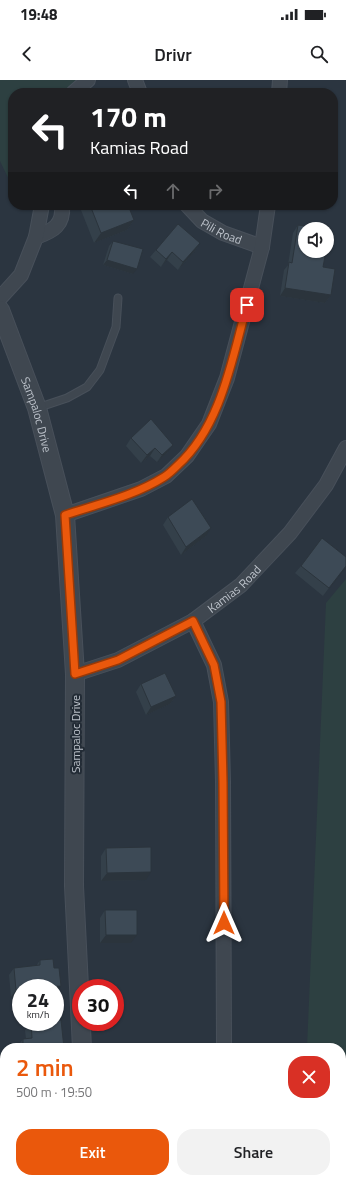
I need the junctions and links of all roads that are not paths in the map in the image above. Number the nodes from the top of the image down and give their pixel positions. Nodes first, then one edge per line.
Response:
1 (88, 80) edge
2 (79, 88) edge
3 (41, 210) edge
4 (63, 210) edge
5 (192, 210) edge
6 (267, 210) edge
7 (36, 238) junction
8 (262, 247) junction
9 (0, 298) edge
10 (118, 298) dead end
11 (0, 310) edge
12 (37, 408) junction
13 (346, 448) edge
14 (65, 515) junction
15 (193, 621) junction
16 (75, 674) junction
17 (82, 1043) edge
18 (224, 1043) edge

1 - 2 street
3 - 7 street
4 - 7 street
5 - 8 street, Pili Road
6 - 8 street
7 - 9 street
8 - 14 street
10 - 12 lane
11 - 12 street, Sampaloc Drive
12 - 14 street, Sampaloc Drive
13 - 15 street, Kamias Road
14 - 16 street, Sampaloc Drive
15 - 16 street, Kamias Road
15 - 18 street
16 - 17 street, Sampaloc Drive

